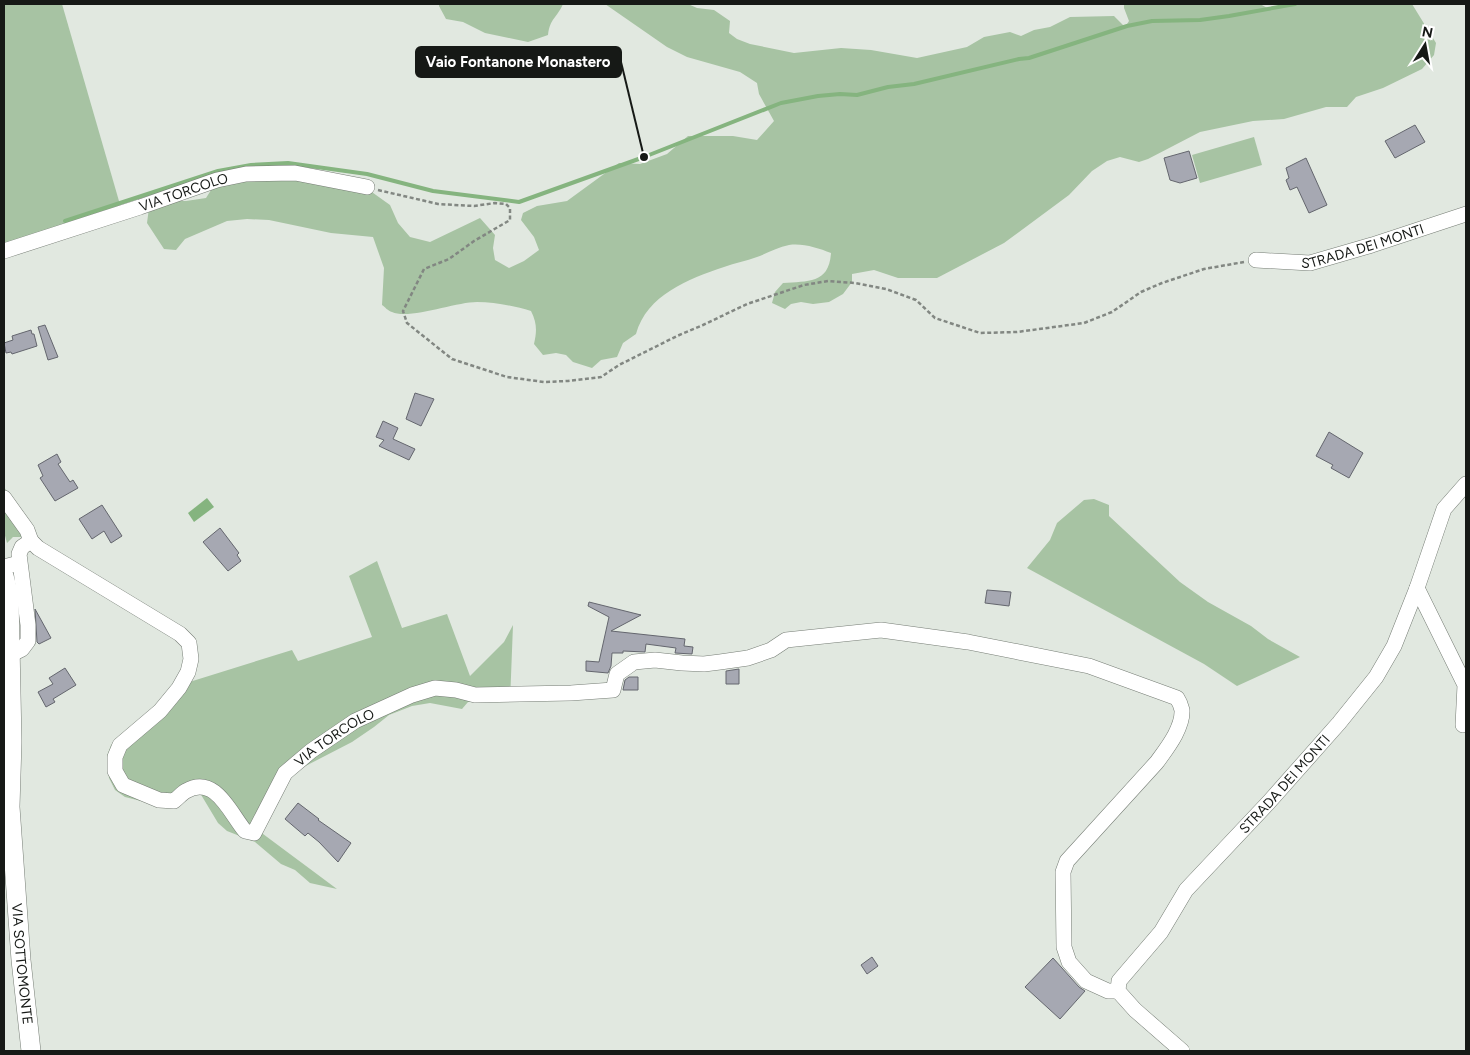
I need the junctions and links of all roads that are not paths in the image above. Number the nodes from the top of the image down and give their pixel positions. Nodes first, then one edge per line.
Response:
1 (367, 188) road end
2 (1466, 214) edge
3 (4, 251) edge
4 (1256, 260) road end
5 (1466, 484) edge
6 (4, 498) edge
7 (31, 541) junction
8 (19, 563) junction
9 (4, 567) edge
10 (4, 576) edge
11 (1417, 588) junction
12 (10, 655) junction
13 (1463, 725) dead end
14 (1118, 991) junction
15 (31, 1051) edge
16 (1182, 1051) edge

1 - 3 street, VIA TORCOLO
2 - 4 street, STRADA DEI MONTI
5 - 11 street, STRADA DEI MONTI
6 - 7 street, VIA TORCOLO
7 - 8 street
7 - 14 street, VIA TORCOLO
8 - 9 street
8 - 12 street
10 - 12 main road, VIA SOTTOMONTE
11 - 13 street
11 - 14 street, STRADA DEI MONTI
12 - 15 main road, VIA SOTTOMONTE
14 - 16 street

